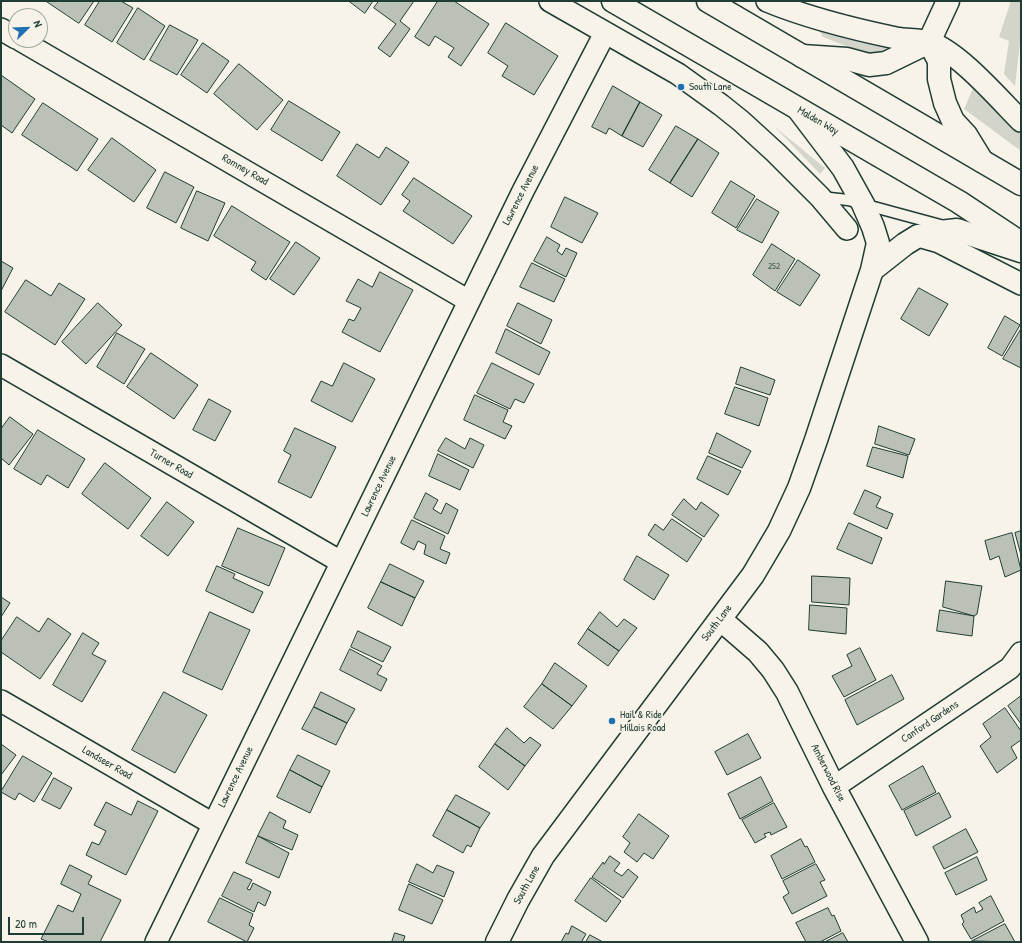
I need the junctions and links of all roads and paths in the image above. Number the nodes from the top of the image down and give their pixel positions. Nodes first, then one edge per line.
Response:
1 (550, 1) edge
2 (613, 1) edge
3 (708, 1) edge
4 (767, 1) edge
5 (948, 1) edge
6 (605, 33) junction
7 (929, 42) junction
8 (34, 48) edge
9 (802, 56) junction
10 (799, 110) junction
11 (1021, 121) edge
12 (982, 161) junction
13 (1021, 184) edge
14 (820, 197) junction
15 (863, 204) junction
16 (847, 229) dead end
17 (957, 230) junction
18 (918, 236) junction
19 (1021, 243) edge
20 (1021, 251) edge
21 (872, 270) junction
22 (1020, 284) edge
23 (469, 301) junction
24 (1, 365) edge
25 (341, 562) junction
26 (720, 619) junction
27 (1021, 653) edge
28 (1, 701) edge
29 (834, 787) junction
30 (213, 824) junction
31 (156, 942) edge
32 (497, 942) edge
33 (917, 942) edge

1 - 6 street
2 - 10 main road, Malden Way
3 - 9 main road
4 - 7 street
5 - 7 main road
6 - 14 street
6 - 23 street, Lawrence Avenue
7 - 9 main road
7 - 11 street
7 - 12 main road
8 - 23 street, Romney Road
9 - 12 main road
10 - 15 main road, South Lane
10 - 19 main road, Malden Way
12 - 13 main road
14 - 15 lane
14 - 16 street
15 - 17 lane
15 - 21 main road, South Lane
17 - 18 main road
17 - 20 main road
18 - 21 main road
18 - 22 street
21 - 26 main road, South Lane
23 - 25 street, Lawrence Avenue
24 - 25 street, Turner Road
25 - 30 street, Lawrence Avenue
26 - 29 main road, Amberwood Rise
26 - 32 main road, South Lane
27 - 29 street, Canford Gardens
28 - 30 street, Landseer Road
29 - 33 main road, Amberwood Rise
30 - 31 street, Lawrence Avenue

